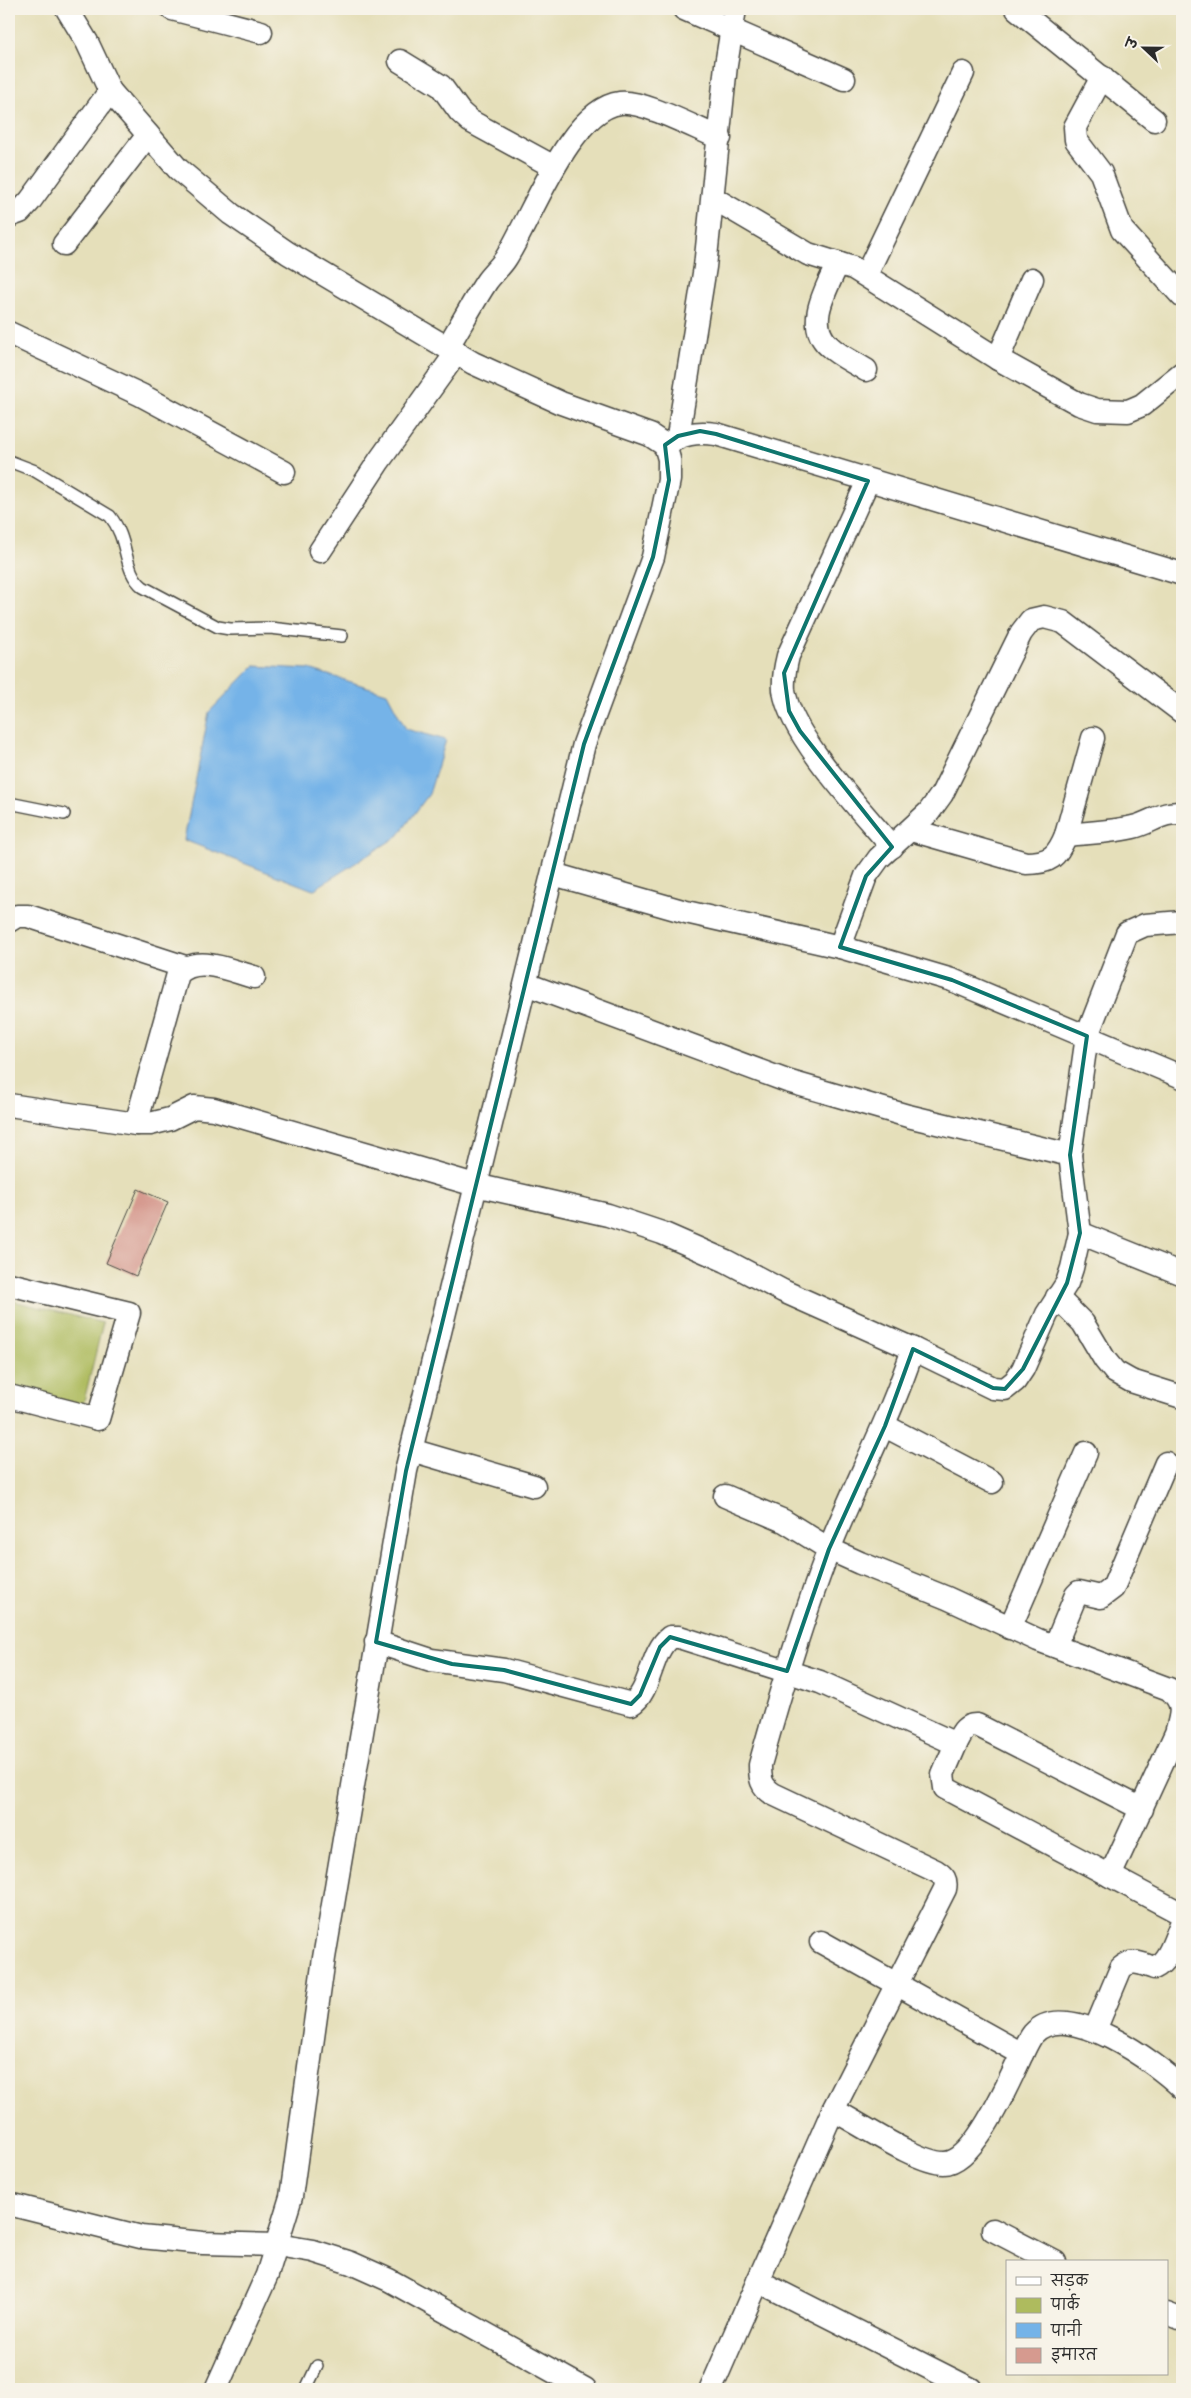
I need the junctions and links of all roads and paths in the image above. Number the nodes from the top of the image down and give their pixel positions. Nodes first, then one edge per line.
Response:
1 (67, 9) edge
2 (172, 9) edge
3 (684, 9) edge
4 (1017, 9) edge
5 (733, 19) edge
6 (261, 32) dead end
7 (400, 61) dead end
8 (963, 73) dead end
9 (1102, 77) junction
10 (844, 79) dead end
11 (110, 91) junction
12 (1154, 120) dead end
13 (148, 135) junction
14 (720, 138) junction
15 (554, 167) junction
16 (713, 198) junction
17 (9, 216) edge
18 (64, 244) dead end
19 (838, 263) junction
20 (866, 275) junction
21 (1032, 279) dead end
22 (1182, 296) edge
23 (9, 333) edge
24 (453, 349) junction
25 (998, 359) junction
26 (866, 370) dead end
27 (1182, 373) edge
28 (671, 441) junction
29 (9, 461) edge
30 (284, 472) dead end
31 (868, 481) junction
32 (320, 551) dead end
33 (1182, 574) edge
34 (342, 636) dead end
35 (1182, 712) edge
36 (1093, 738) dead end
37 (9, 803) edge
38 (64, 814) dead end
39 (1182, 814) edge
40 (911, 830) junction
41 (1066, 835) junction
42 (892, 847) junction
43 (553, 874) junction
44 (9, 921) edge
45 (1182, 922) edge
46 (840, 947) junction
47 (185, 967) junction
48 (254, 977) dead end
49 (526, 984) junction
50 (1087, 1036) junction
51 (1182, 1077) edge
52 (9, 1105) edge
53 (136, 1124) junction
54 (1070, 1155) junction
55 (475, 1185) junction
56 (1080, 1233) junction
57 (1182, 1274) edge
58 (9, 1284) edge
59 (1057, 1297) junction
60 (913, 1349) junction
61 (9, 1396) edge
62 (1182, 1398) edge
63 (885, 1426) junction
64 (411, 1450) junction
65 (1086, 1453) dead end
66 (1166, 1463) dead end
67 (992, 1482) dead end
68 (534, 1486) dead end
69 (724, 1496) dead end
70 (829, 1549) junction
71 (1010, 1628) junction
72 (376, 1642) junction
73 (1055, 1646) junction
74 (786, 1671) junction
75 (956, 1744) junction
76 (1142, 1809) junction
77 (1110, 1876) junction
78 (1182, 1914) edge
79 (1182, 1922) edge
80 (821, 1942) dead end
81 (897, 1984) junction
82 (1095, 2030) junction
83 (1022, 2054) junction
84 (1182, 2088) edge
85 (834, 2110) junction
86 (9, 2204) edge
87 (994, 2230) dead end
88 (277, 2245) junction
89 (1051, 2260) edge
90 (758, 2281) junction
91 (1168, 2314) edge
92 (1182, 2320) edge
93 (316, 2366) dead end
94 (216, 2389) edge
95 (306, 2389) edge
96 (585, 2389) edge
97 (711, 2389) edge
98 (971, 2389) edge

1 - 11 street
2 - 6 street
3 - 5 street
4 - 9 street
5 - 10 street
5 - 14 street
7 - 15 street
8 - 20 street
9 - 12 street
9 - 22 street
11 - 13 street
11 - 17 street
13 - 18 street
13 - 24 street
14 - 15 street
14 - 16 street
15 - 24 street
16 - 19 street
16 - 28 street
19 - 20 street
19 - 26 street
20 - 25 street
21 - 25 street
23 - 30 street
24 - 28 street
24 - 32 street
25 - 27 street
28 - 31 street
28 - 43 street
29 - 34 lane
31 - 33 street
31 - 42 street
35 - 40 street
36 - 41 street
37 - 38 lane
39 - 41 street
40 - 41 street
40 - 42 street
42 - 46 street
43 - 46 street
43 - 49 street
44 - 47 street
45 - 50 street
46 - 50 street
47 - 48 street
47 - 53 street
49 - 54 street
49 - 55 street
50 - 51 street
50 - 54 street
52 - 53 street
53 - 55 street
54 - 56 street
55 - 60 street
55 - 64 street
56 - 57 street
56 - 59 street
58 - 61 street
59 - 60 street
59 - 62 street
60 - 63 street
63 - 67 street
63 - 70 street
64 - 68 street
64 - 72 street
65 - 71 street
66 - 73 street
69 - 70 street
70 - 71 street
70 - 74 street
71 - 73 street
72 - 74 street
72 - 88 street
73 - 76 street
74 - 75 street
74 - 81 street
75 - 76 street
75 - 77 street
76 - 77 street
77 - 78 street
79 - 82 street
80 - 81 street
81 - 83 street
81 - 85 street
82 - 83 street
82 - 84 street
83 - 85 street
85 - 90 street
86 - 88 street
87 - 89 street
88 - 94 street
88 - 96 street
90 - 97 street
90 - 98 street
91 - 92 street
93 - 95 lane

